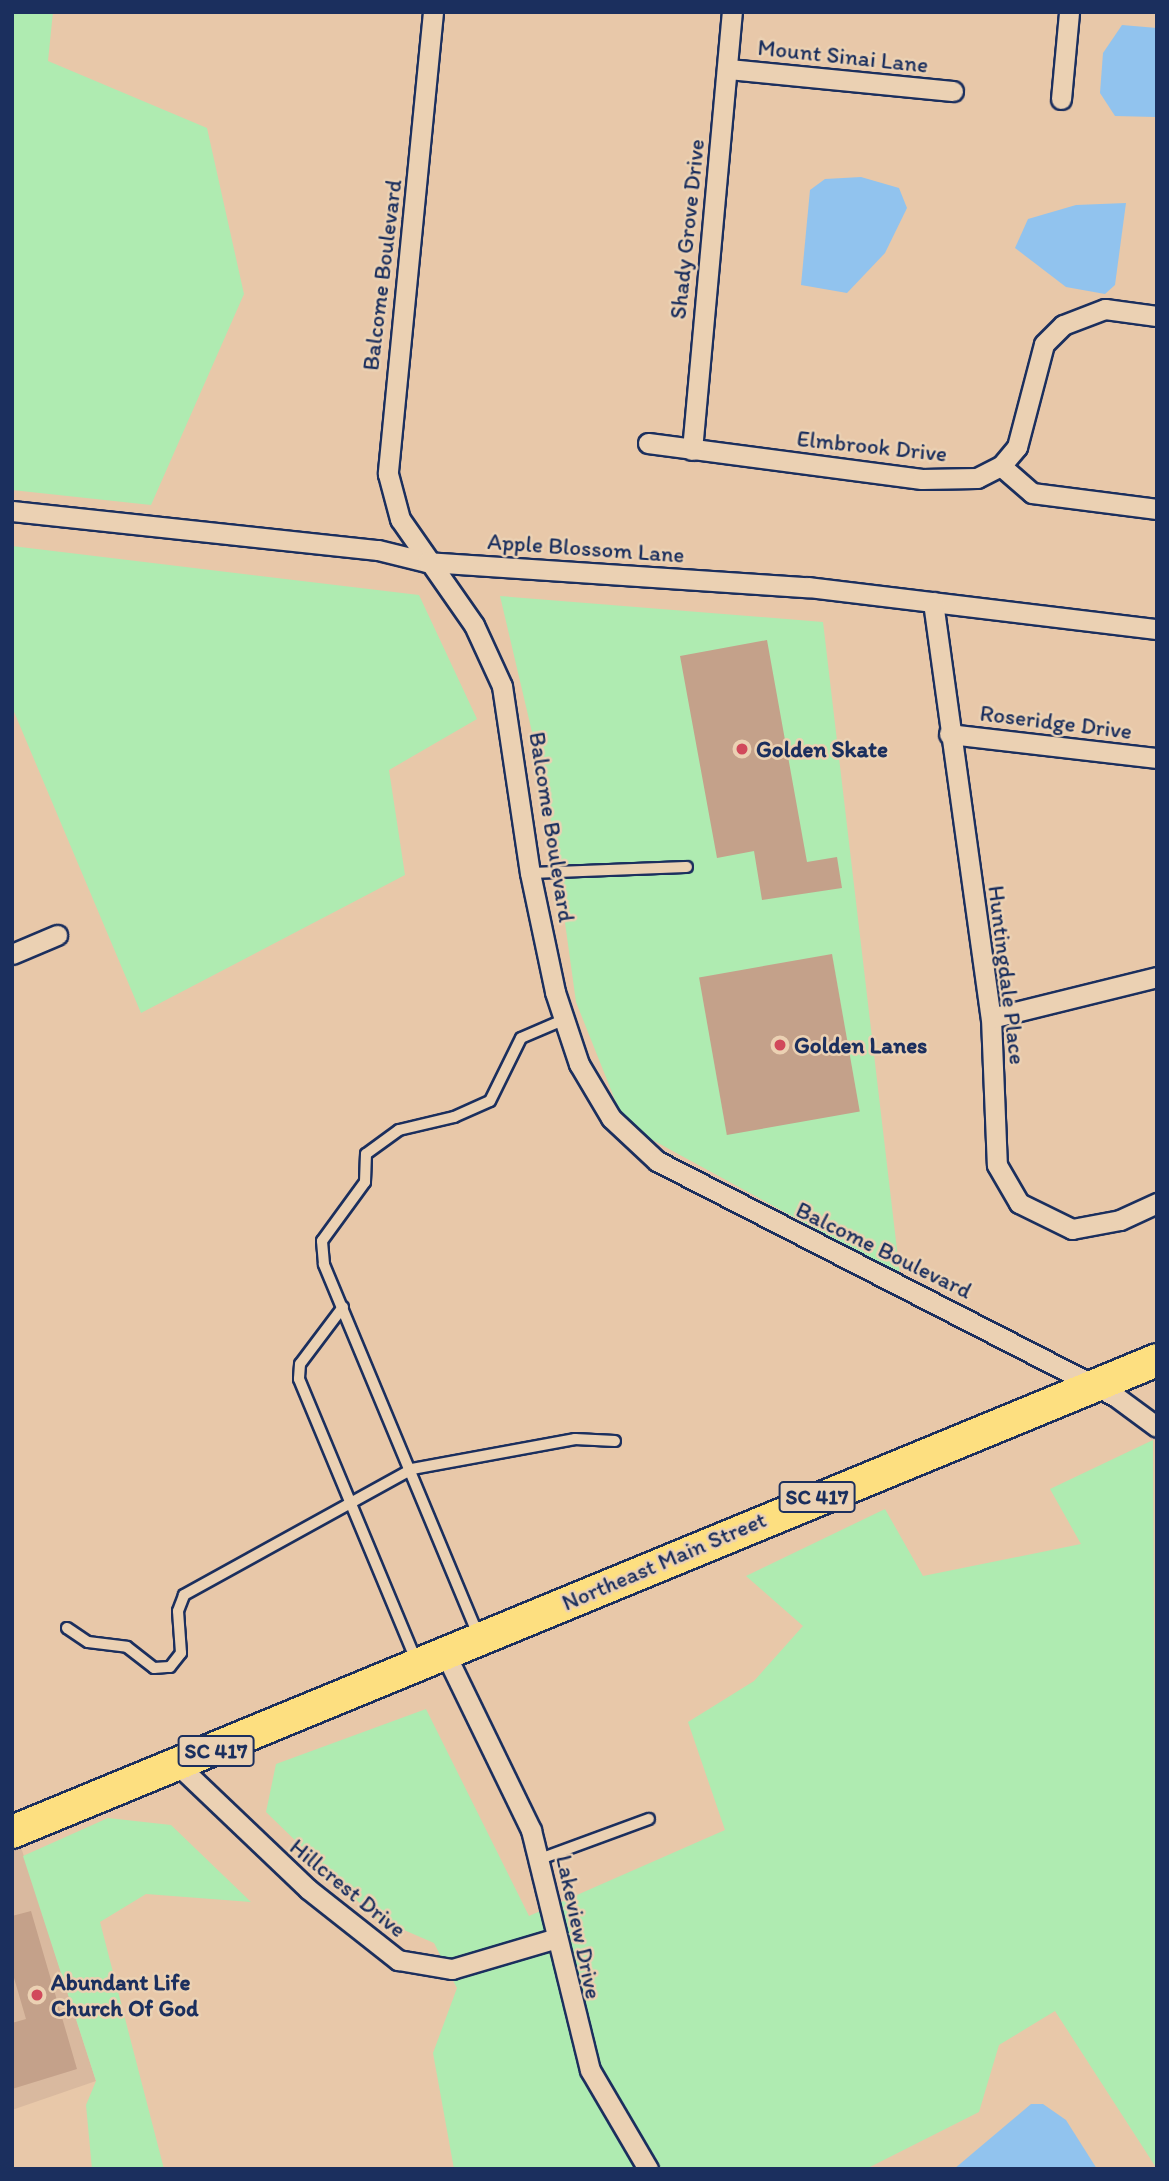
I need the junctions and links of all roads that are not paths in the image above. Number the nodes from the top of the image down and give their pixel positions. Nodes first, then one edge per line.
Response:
1 (433, 12) edge
2 (732, 12) edge
3 (1069, 12) edge
4 (728, 69) junction
5 (953, 91) dead end
6 (1061, 99) dead end
7 (1157, 316) edge
8 (649, 443) dead end
9 (692, 450) junction
10 (1001, 466) junction
11 (1157, 509) edge
12 (12, 511) edge
13 (427, 562) junction
14 (933, 602) junction
15 (1157, 629) edge
16 (949, 734) junction
17 (1157, 758) edge
18 (687, 867) dead end
19 (530, 873) junction
20 (57, 936) dead end
21 (12, 954) edge
22 (1157, 978) edge
23 (990, 1018) junction
24 (563, 1020) junction
25 (1157, 1203) edge
26 (343, 1307) junction
27 (1157, 1360) edge
28 (1091, 1385) junction
29 (1157, 1427) edge
30 (615, 1441) dead end
31 (412, 1469) junction
32 (353, 1500) junction
33 (67, 1628) dead end
34 (480, 1640) junction
35 (432, 1660) junction
36 (180, 1766) junction
37 (649, 1819) dead end
38 (12, 1832) edge
39 (540, 1859) junction
40 (557, 1938) junction
41 (648, 2169) edge

1 - 13 street, Balcome Boulevard
2 - 4 street, Shady Grove Drive
3 - 6 street
4 - 5 street, Mount Sinai Lane
4 - 9 street, Shady Grove Drive
7 - 10 street
8 - 9 street, Elmbrook Drive
9 - 10 street, Elmbrook Drive
10 - 11 street
12 - 13 street, Apple Blossom Lane
13 - 14 street, Apple Blossom Lane
13 - 19 street, Balcome Boulevard
14 - 15 street, Apple Blossom Lane
14 - 16 street, Huntingdale Place
16 - 17 street, Roseridge Drive
16 - 23 street, Huntingdale Place
18 - 19 lane
19 - 24 street, Balcome Boulevard
20 - 21 street
22 - 23 street
23 - 25 street, Huntingdale Place
24 - 26 lane
24 - 28 street, Balcome Boulevard
26 - 31 lane
26 - 32 lane
27 - 28 main road, Northeast Main Street / SC 417
28 - 29 street, Balcome Boulevard
28 - 34 main road, Northeast Main Street / SC 417
30 - 31 lane
31 - 32 lane
31 - 34 lane
32 - 33 lane
32 - 35 lane
34 - 35 main road, Northeast Main Street / SC 417
35 - 36 main road, SC 417
35 - 39 street, Lakeview Drive
36 - 38 main road, SC 417
36 - 40 street, Hillcrest Drive
37 - 39 lane
39 - 40 street, Lakeview Drive
40 - 41 street, Lakeview Drive

